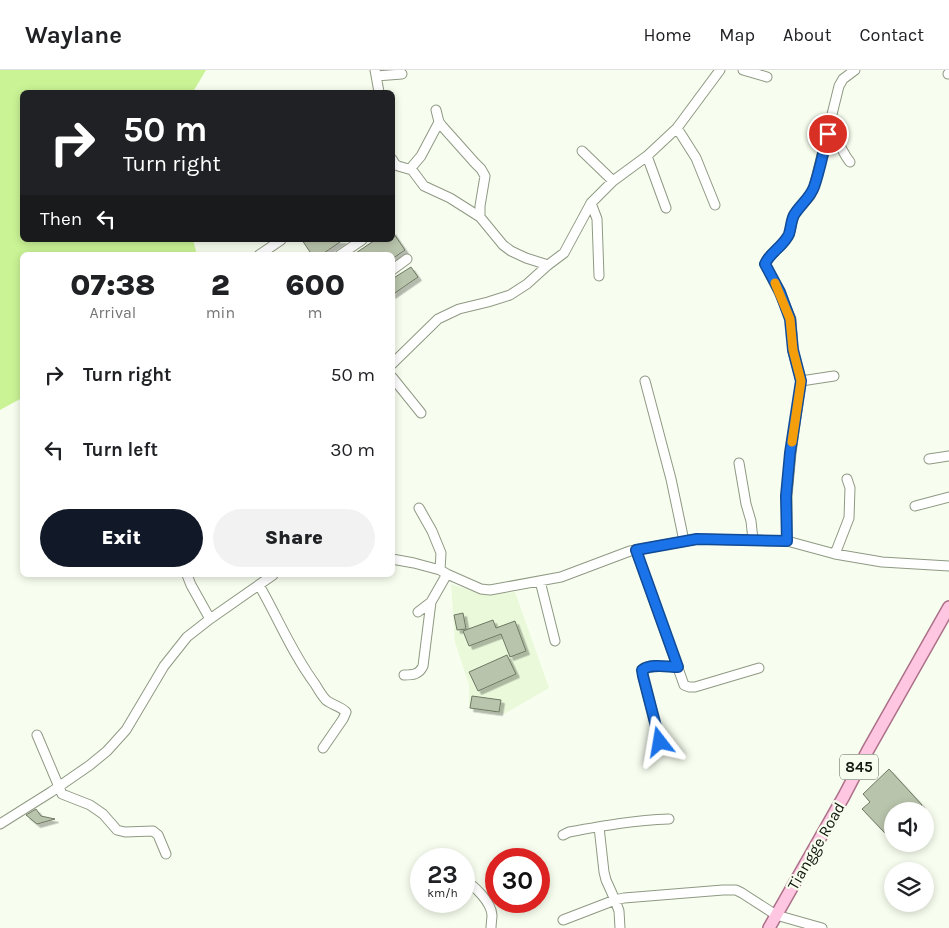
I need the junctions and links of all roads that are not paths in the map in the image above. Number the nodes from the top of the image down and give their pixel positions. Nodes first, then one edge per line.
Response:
1 (720, 70) edge
2 (743, 70) edge
3 (855, 70) edge
4 (376, 73) edge
5 (402, 74) dead end
6 (767, 77) dead end
7 (380, 90) edge
8 (436, 110) dead end
9 (439, 122) junction
10 (677, 128) junction
11 (828, 134) junction
12 (582, 151) dead end
13 (647, 156) junction
14 (850, 162) dead end
15 (395, 164) edge
16 (410, 169) junction
17 (613, 181) junction
18 (591, 203) junction
19 (715, 205) dead end
20 (666, 208) dead end
21 (480, 217) junction
22 (277, 242) edge
23 (359, 242) edge
24 (263, 252) edge
25 (344, 252) edge
26 (407, 259) dead end
27 (548, 265) junction
28 (395, 268) edge
29 (599, 276) dead end
30 (395, 361) edge
31 (834, 376) dead end
32 (395, 381) edge
33 (801, 381) junction
34 (645, 382) dead end
35 (421, 413) dead end
36 (949, 456) edge
37 (929, 459) dead end
38 (739, 463) dead end
39 (847, 479) dead end
40 (949, 497) edge
41 (915, 506) dead end
42 (419, 508) dead end
43 (753, 540) junction
44 (684, 541) junction
45 (787, 541) junction
46 (636, 550) junction
47 (835, 554) junction
48 (395, 560) edge
49 (949, 566) edge
50 (443, 572) junction
51 (188, 577) edge
52 (270, 577) edge
53 (540, 581) junction
54 (259, 585) junction
55 (431, 602) junction
56 (949, 607) edge
57 (418, 612) dead end
58 (210, 619) junction
59 (555, 641) dead end
60 (678, 667) junction
61 (759, 668) dead end
62 (404, 675) dead end
63 (37, 735) dead end
64 (660, 742) dead end
65 (323, 748) dead end
66 (58, 787) junction
67 (669, 819) dead end
68 (0, 824) edge
69 (599, 828) junction
70 (563, 835) dead end
71 (166, 854) dead end
72 (475, 889) edge
73 (616, 900) junction
74 (776, 915) junction
75 (563, 920) dead end
76 (491, 928) edge
77 (620, 928) edge
78 (769, 928) edge
79 (822, 928) edge

1 - 10 street
2 - 6 street
3 - 11 street
4 - 5 street
4 - 7 street
8 - 9 street
9 - 16 street
9 - 21 street
10 - 13 street
10 - 19 street
11 - 14 street
11 - 33 street
12 - 17 street
13 - 17 street
13 - 20 street
15 - 16 street
16 - 21 street
17 - 18 street
18 - 27 street
18 - 29 street
21 - 27 street
22 - 24 street
23 - 25 street
26 - 28 street
27 - 30 street
31 - 33 street
32 - 35 street
33 - 45 street
34 - 44 street
36 - 37 street
38 - 43 street
39 - 47 street
40 - 41 street
42 - 50 street
43 - 44 street
43 - 45 street
44 - 46 street
45 - 47 street
46 - 53 street
46 - 60 street
47 - 49 street
48 - 50 street
50 - 53 street
50 - 55 street
51 - 58 street
52 - 54 street
53 - 59 street
54 - 58 street
54 - 65 street
55 - 57 street
55 - 62 street
56 - 74 main road, Tiangge Road / 845
58 - 66 street
60 - 61 street
60 - 64 street
63 - 66 street
66 - 68 street
66 - 71 street
67 - 69 street
69 - 70 street
69 - 73 street
72 - 76 street
73 - 74 street
73 - 75 street
73 - 77 street
74 - 78 main road, Tiangge Road / 845
74 - 79 street

